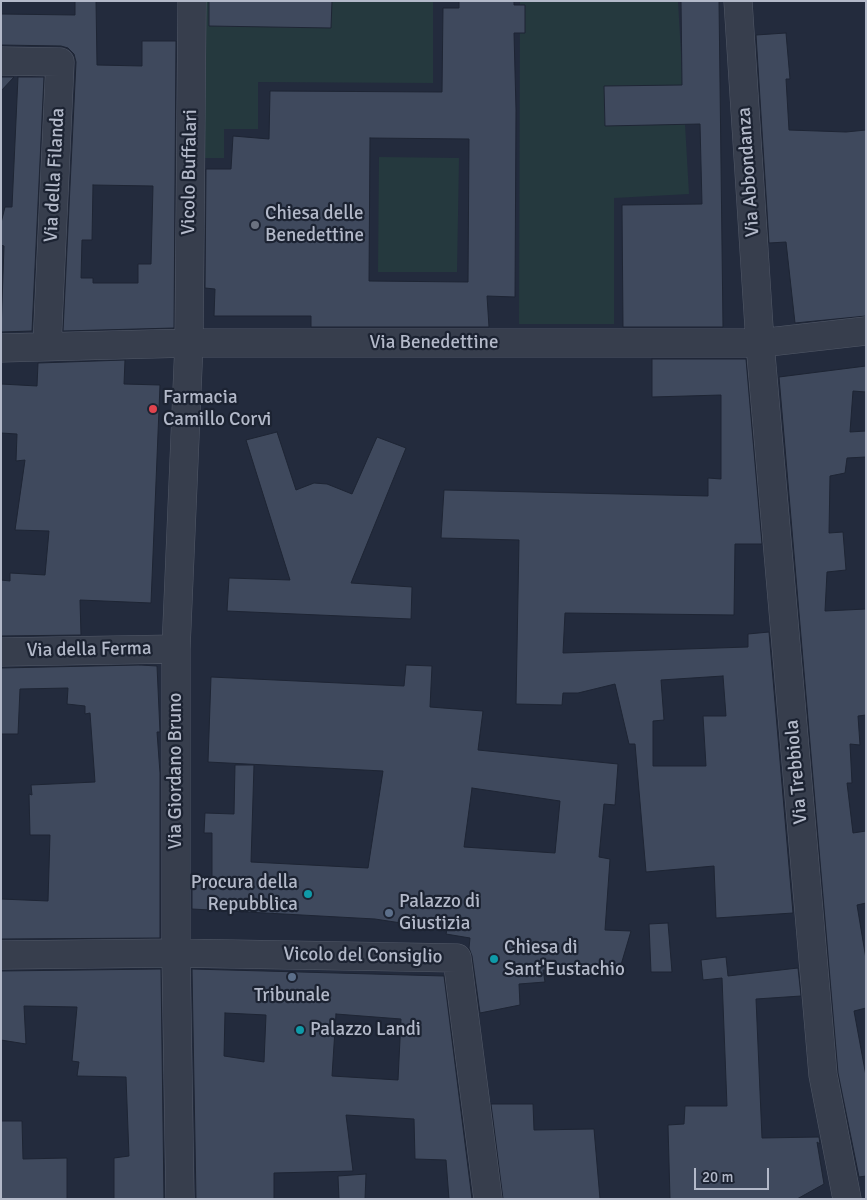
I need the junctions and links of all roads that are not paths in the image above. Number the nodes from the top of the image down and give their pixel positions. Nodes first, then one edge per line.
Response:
1 (192, 1) edge
2 (738, 1) edge
3 (1, 61) edge
4 (866, 331) edge
5 (188, 343) junction
6 (760, 343) junction
7 (47, 346) junction
8 (1, 348) edge
9 (176, 649) junction
10 (1, 652) edge
11 (176, 953) junction
12 (1, 955) edge
13 (866, 1188) edge
14 (180, 1199) edge
15 (488, 1199) edge
16 (848, 1199) edge

1 - 5 street, Vicolo Buffalari
2 - 6 street, Via Abbondanza
3 - 7 street, Via della Filanda
4 - 6 street, Via Benedettine
5 - 6 street, Via Benedettine
5 - 7 street, Via Benedettine
5 - 9 street, Via Giordano Bruno
6 - 16 street, Via Trebbiola
7 - 8 street, Via Benedettine
9 - 10 street, Via della Ferma
9 - 11 street, Via Giordano Bruno
11 - 12 street
11 - 14 street, Via Giordano Bruno
11 - 15 street, Vicolo del Consiglio
13 - 16 street

